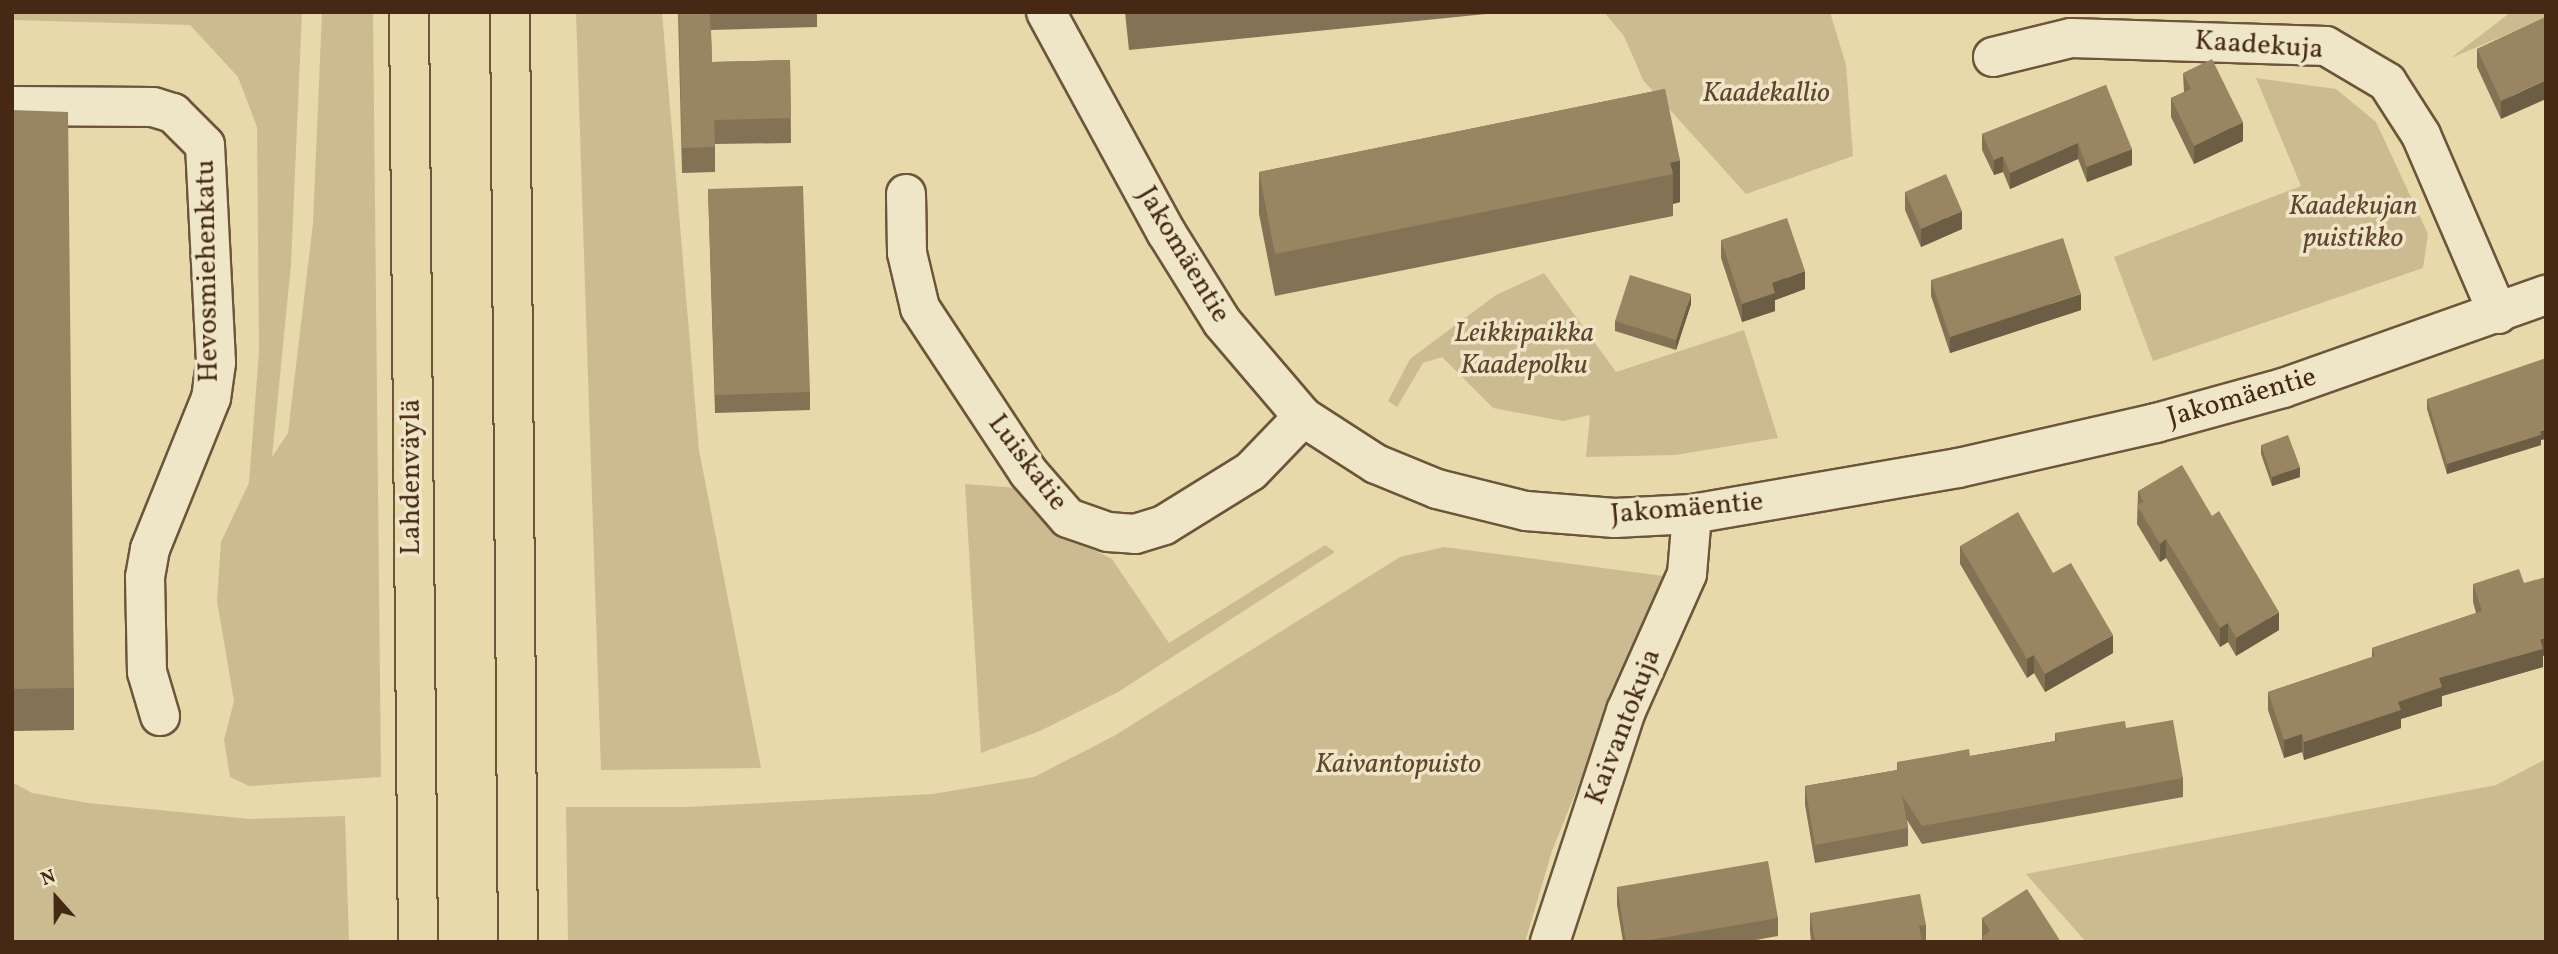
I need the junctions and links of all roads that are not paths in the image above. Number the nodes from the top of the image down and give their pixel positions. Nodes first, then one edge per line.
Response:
1 (409, 12) edge
2 (510, 12) edge
3 (1046, 12) edge
4 (1993, 57) dead end
5 (12, 106) edge
6 (906, 194) dead end
7 (2546, 295) edge
8 (2498, 314) junction
9 (1303, 417) junction
10 (1692, 514) junction
11 (160, 716) dead end
12 (418, 942) edge
13 (518, 942) edge
14 (1550, 942) edge

1 - 12 highway, Lahdenväylä
2 - 13 highway
3 - 9 street, Jakomäentie
4 - 8 street, Kaadekuja
5 - 11 street, Hevosmiehenkatu
6 - 9 street, Luiskatie
7 - 8 street, Jakomäentie
8 - 10 street, Jakomäentie
9 - 10 street, Jakomäentie
10 - 14 street, Kaivantokuja

